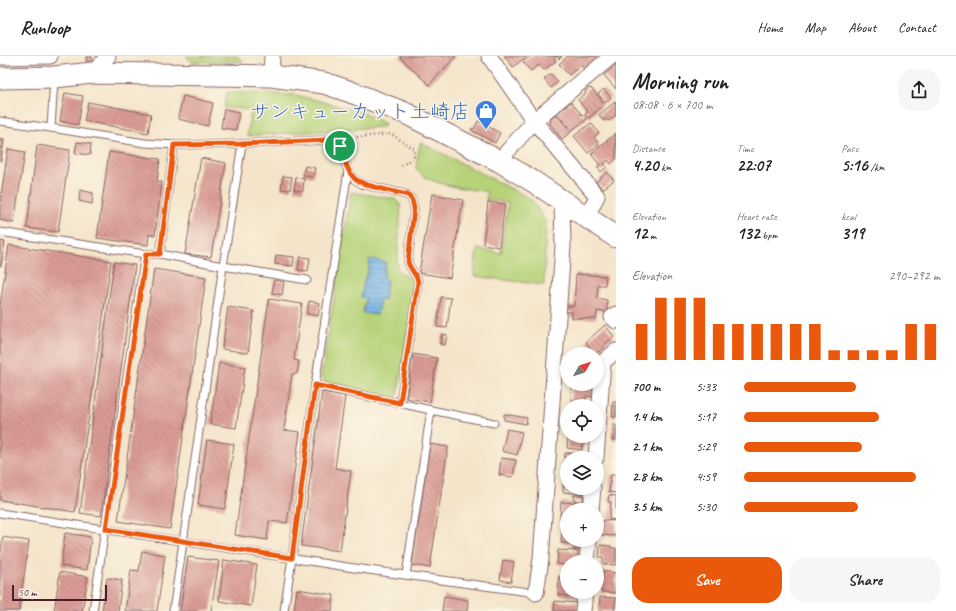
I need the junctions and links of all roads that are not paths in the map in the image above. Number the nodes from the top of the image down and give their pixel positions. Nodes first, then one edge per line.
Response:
1 (50, 56) edge
2 (108, 56) edge
3 (490, 56) edge
4 (612, 56) edge
5 (0, 57) edge
6 (272, 66) edge
7 (93, 73) junction
8 (54, 77) junction
9 (0, 78) edge
10 (0, 121) edge
11 (534, 121) junction
12 (51, 128) junction
13 (241, 144) junction
14 (174, 145) junction
15 (499, 161) junction
16 (348, 171) junction
17 (562, 200) junction
18 (587, 217) junction
19 (0, 232) edge
20 (616, 238) edge
21 (146, 254) junction
22 (160, 254) junction
23 (224, 266) junction
24 (307, 280) dead end
25 (616, 314) edge
26 (616, 322) edge
27 (616, 351) edge
28 (315, 385) junction
29 (400, 403) junction
30 (431, 410) junction
31 (494, 423) dead end
32 (597, 451) edge
33 (0, 513) edge
34 (106, 529) junction
35 (182, 541) junction
36 (292, 558) junction
37 (406, 575) junction
38 (536, 593) joint
39 (584, 599) edge
40 (93, 611) edge
41 (173, 611) edge
42 (284, 611) edge
43 (583, 611) edge

1 - 5 street
2 - 7 street
3 - 11 street
4 - 11 street
6 - 7 street
6 - 15 street
7 - 8 street
8 - 9 street
8 - 12 lane
10 - 12 lane
11 - 15 street
11 - 18 street
12 - 14 lane
13 - 14 lane
13 - 16 lane
13 - 23 lane
14 - 22 lane
15 - 17 street
16 - 28 lane
16 - 29 lane
17 - 18 street
17 - 38 street
18 - 20 street
19 - 21 lane
21 - 22 lane
21 - 34 lane
22 - 23 lane
23 - 24 lane
23 - 35 lane
25 - 26 street
27 - 32 street
28 - 29 lane
28 - 36 lane
29 - 30 lane
30 - 31 lane
30 - 37 lane
33 - 34 lane
34 - 35 lane
34 - 40 lane
35 - 36 lane
35 - 41 lane
36 - 37 lane
36 - 42 lane
37 - 38 lane
39 - 43 street

